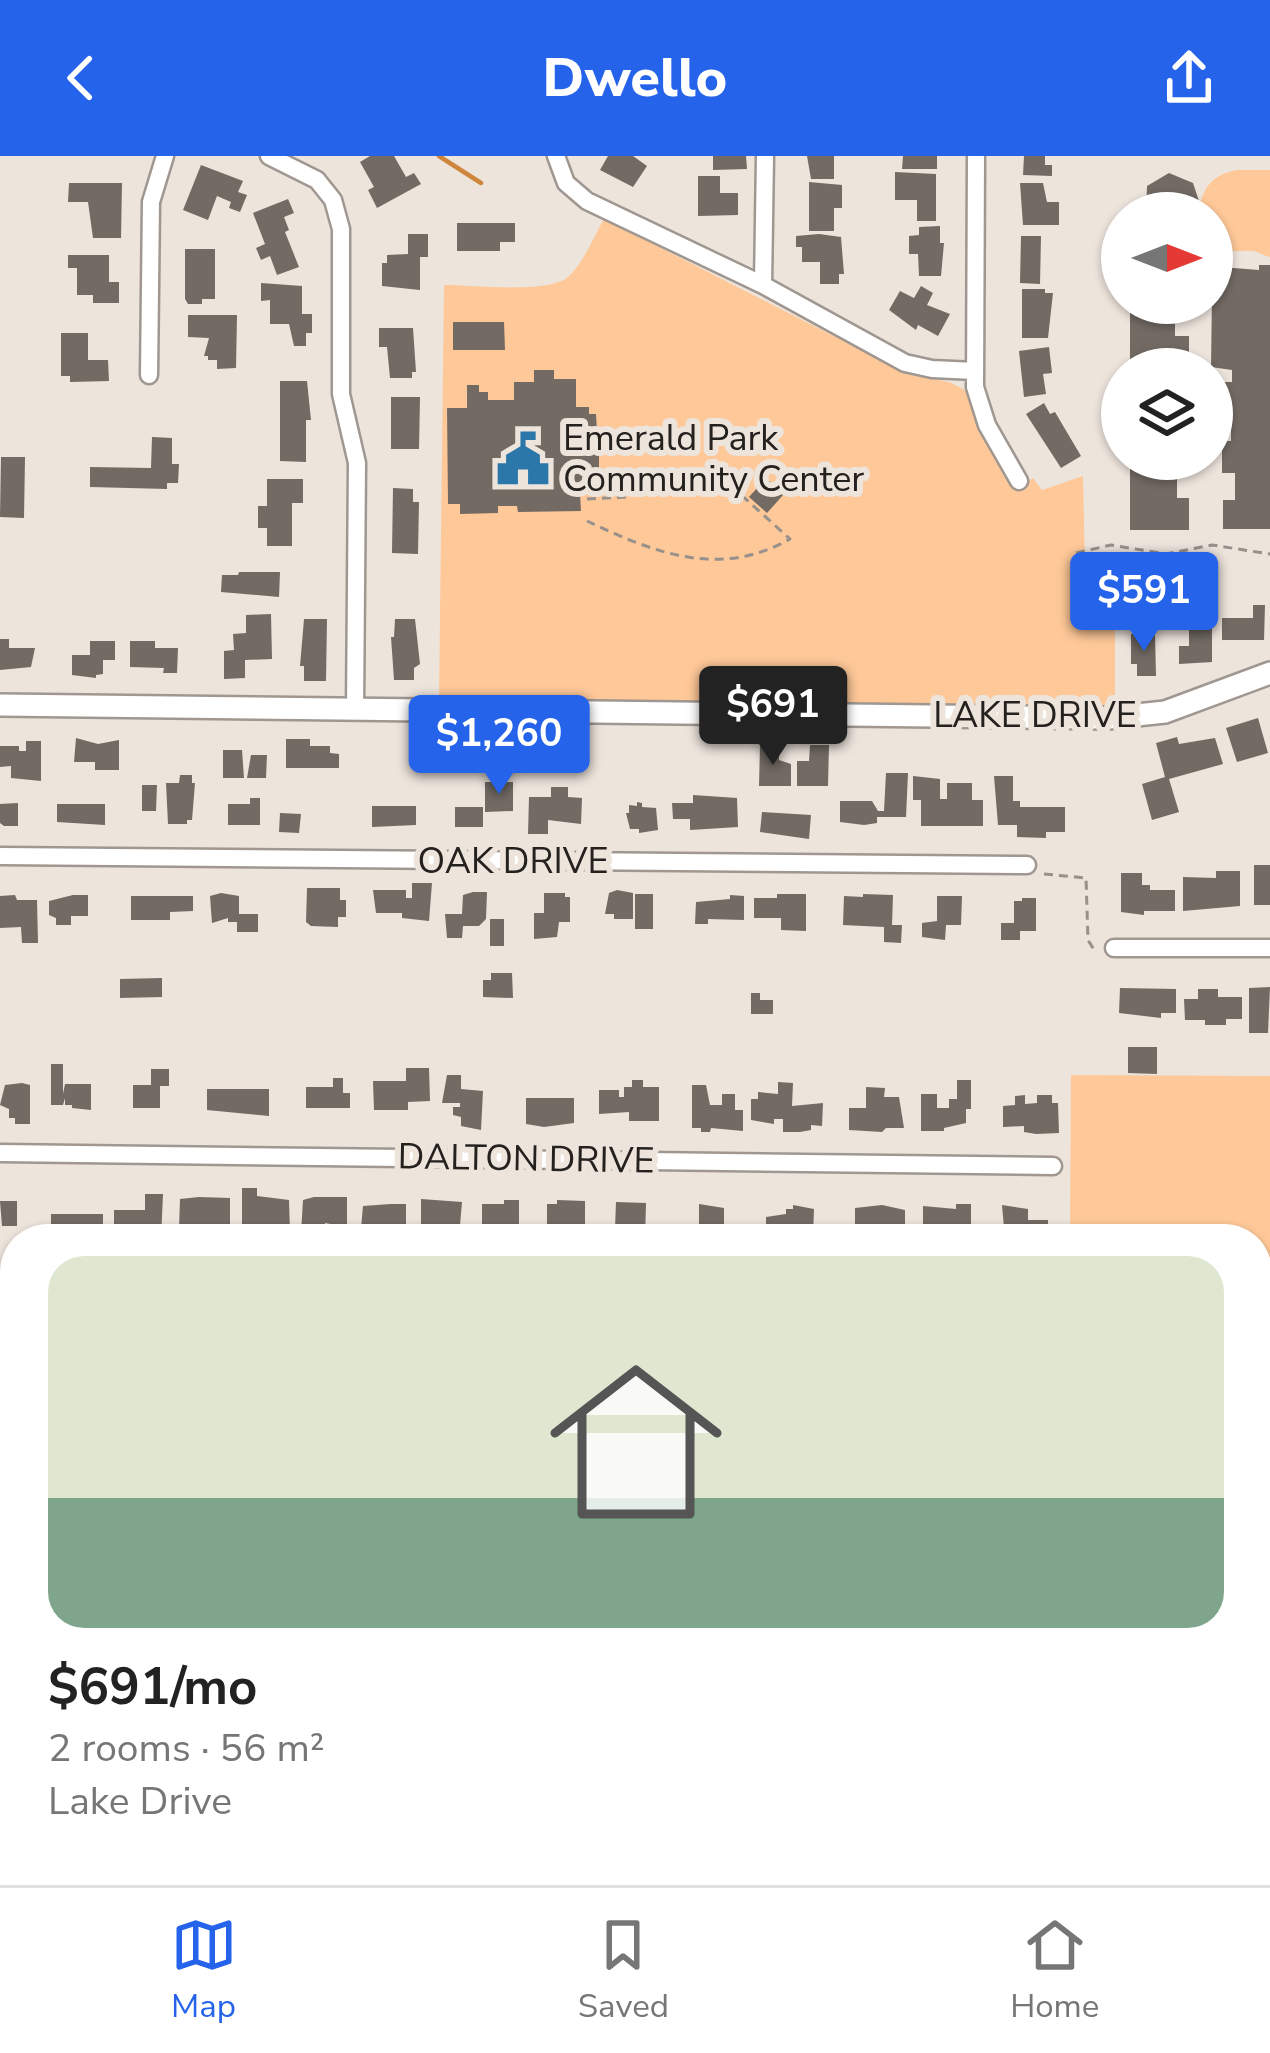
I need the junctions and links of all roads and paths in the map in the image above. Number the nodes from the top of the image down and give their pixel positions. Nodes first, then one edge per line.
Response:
1 (165, 156) edge
2 (269, 156) edge
3 (765, 156) edge
4 (976, 156) edge
5 (558, 165) edge
6 (763, 285) junction
7 (975, 371) junction
8 (149, 375) dead end
9 (1019, 481) dead end
10 (587, 499) dead end
11 (587, 521) dead end
12 (1076, 554) dead end
13 (1270, 554) edge
14 (1270, 673) edge
15 (0, 705) edge
16 (355, 710) junction
17 (0, 856) edge
18 (1027, 865) joint
19 (1270, 948) edge
20 (1107, 951) joint
21 (0, 1153) edge
22 (1053, 1166) dead end

1 - 8 street
2 - 16 street
3 - 6 street
4 - 7 street
5 - 6 street
6 - 7 street
7 - 9 street
10 - 11 path
12 - 13 path
14 - 16 street, LAKE DRIVE
15 - 16 street, LAKE DRIVE
17 - 18 street, OAK DRIVE
18 - 20 path
19 - 20 street
21 - 22 street, DALTON DRIVE

